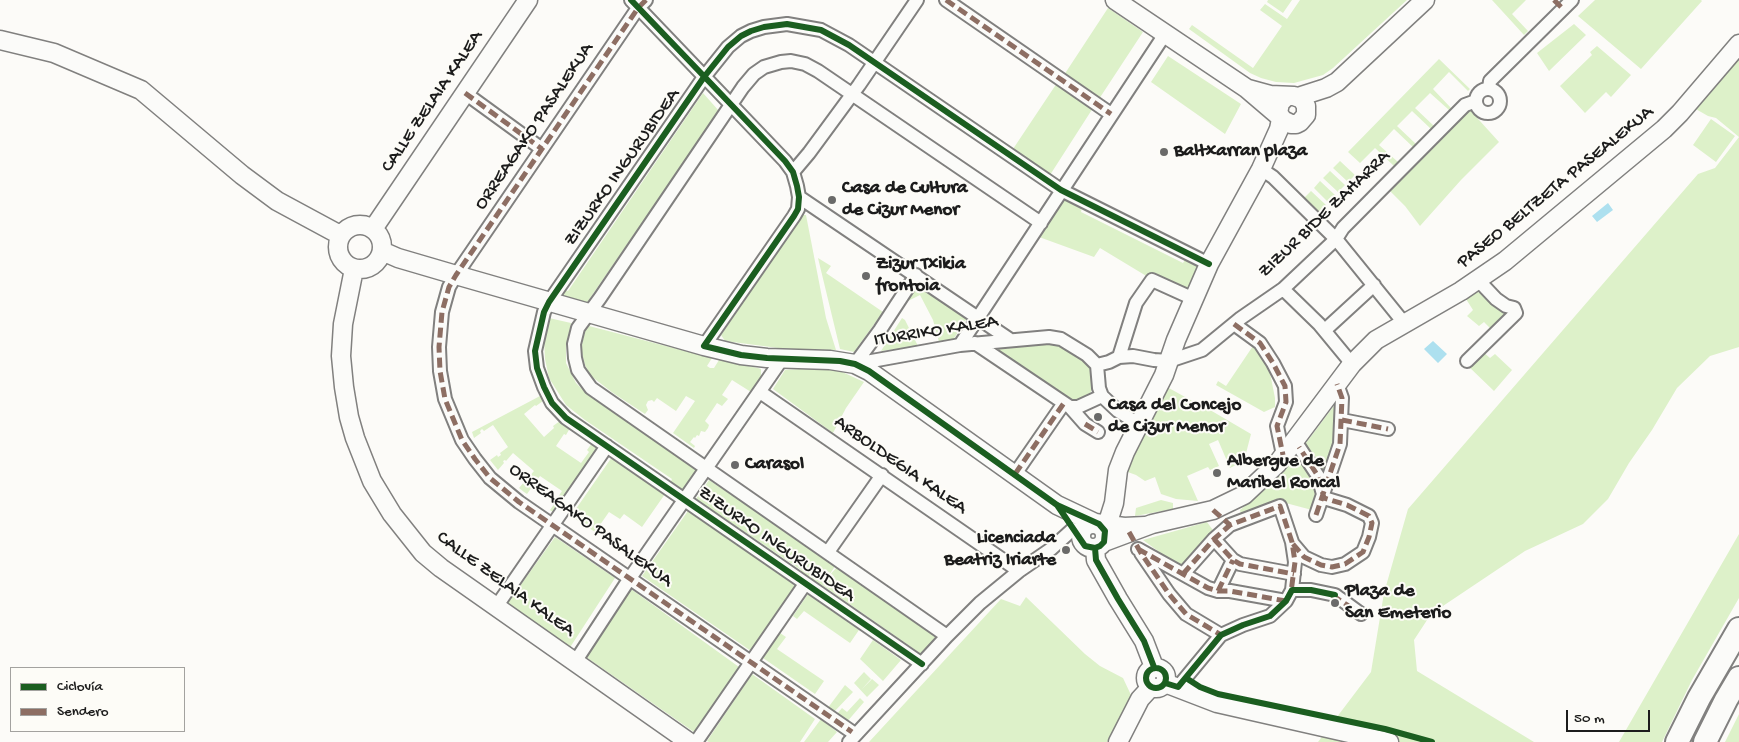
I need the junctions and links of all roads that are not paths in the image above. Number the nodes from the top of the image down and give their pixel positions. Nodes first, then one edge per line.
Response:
1 (528, 0) edge
2 (917, 0) edge
3 (946, 0) edge
4 (1114, 0) edge
5 (1426, 0) edge
6 (638, 3) edge
7 (1563, 3) edge
8 (1165, 34) junction
9 (0, 40) edge
10 (1739, 44) edge
11 (874, 63) junction
12 (704, 77) junction
13 (1337, 82) junction
14 (1246, 88) junction
15 (1489, 89) junction
16 (465, 93) junction
17 (852, 94) junction
18 (1294, 96) junction
19 (1476, 101) junction
20 (731, 105) junction
21 (1111, 114) junction
22 (1281, 118) junction
23 (1303, 118) junction
24 (542, 149) junction
25 (1263, 165) junction
26 (793, 172) junction
27 (1061, 190) junction
28 (799, 197) junction
29 (1041, 223) junction
30 (373, 228) junction
31 (340, 235) junction
32 (1336, 239) junction
33 (382, 252) junction
34 (1209, 264) junction
35 (354, 269) junction
36 (456, 275) junction
37 (916, 275) junction
38 (1478, 280) junction
39 (1374, 285) junction
40 (1283, 289) junction
41 (1194, 299) junction
42 (549, 302) junction
43 (587, 314) junction
44 (978, 317) junction
45 (1404, 323) junction
46 (1234, 324) junction
47 (1325, 330) junction
48 (1009, 339) junction
49 (975, 344) junction
50 (960, 345) junction
51 (704, 346) junction
52 (1119, 357) junction
53 (782, 359) junction
54 (1169, 361) junction
55 (1467, 361) dead end
56 (855, 364) junction
57 (1352, 364) junction
58 (1098, 365) junction
59 (1337, 384) junction
60 (760, 392) junction
61 (1102, 396) junction
62 (1067, 405) junction
63 (1342, 420) junction
64 (1140, 425) junction
65 (1388, 429) dead end
66 (1098, 432) dead end
67 (607, 446) junction
68 (1291, 451) junction
69 (706, 469) junction
70 (1015, 474) junction
71 (882, 475) junction
72 (1322, 493) junction
73 (685, 500) junction
74 (1213, 510) junction
75 (1316, 515) dead end
76 (553, 524) junction
77 (1230, 525) junction
78 (1137, 529) junction
79 (1092, 534) junction
80 (1214, 539) junction
81 (1292, 542) junction
82 (1138, 549) junction
83 (828, 552) junction
84 (1233, 560) junction
85 (1019, 571) junction
86 (1183, 574) junction
87 (1294, 574) junction
88 (630, 578) junction
89 (804, 584) junction
90 (1292, 590) junction
91 (1218, 591) junction
92 (1286, 601) junction
93 (496, 606) junction
94 (1361, 614) dead end
95 (1739, 629) edge
96 (1221, 635) junction
97 (947, 636) junction
98 (575, 662) junction
99 (751, 662) junction
100 (922, 664) junction
101 (1739, 678) edge
102 (1164, 686) junction
103 (850, 737) edge
104 (689, 742) edge
105 (696, 742) edge
106 (1118, 742) edge
107 (1388, 742) edge
108 (1678, 742) edge
109 (1705, 742) edge

1 - 16 street, CALLE ZELAIA KALEA
2 - 11 street
3 - 21 street
4 - 8 street
5 - 13 street
6 - 12 street
6 - 24 street, ORREAGAKO PASALEKUA
7 - 15 street
8 - 14 street
8 - 21 street
9 - 31 street
10 - 38 street, PASEO BELTZETA PASEALEKUA
11 - 12 street, ZIZURKO INGURUBIDEA
11 - 17 street
11 - 27 street, ZIZURKO INGURUBIDEA
12 - 20 street
12 - 42 street, ZIZURKO INGURUBIDEA
13 - 18 street
13 - 23 street
14 - 18 street
14 - 22 street
15 - 19 street
15 - 19 street
16 - 24 street
16 - 30 street, CALLE ZELAIA KALEA
17 - 20 street, ZIZURKO INGURUBIDEA
17 - 26 street
17 - 29 street, ZIZURKO INGURUBIDEA
18 - 22 street
18 - 23 street
19 - 32 street, ZIZUR BIDE ZAHARRA
20 - 26 street
20 - 43 street, ZIZURKO INGURUBIDEA
21 - 27 street
22 - 23 street
22 - 25 street
23 - 25 street
24 - 36 street, ORREAGAKO PASALEKUA
25 - 32 street
25 - 34 street
26 - 28 street
27 - 29 street
27 - 34 street, ZIZURKO INGURUBIDEA
28 - 37 street
28 - 51 street
29 - 44 street
30 - 31 street
30 - 33 street
31 - 35 street
32 - 39 street
32 - 40 street, ZIZUR BIDE ZAHARRA
33 - 35 street
33 - 36 street
34 - 41 street
35 - 93 street, CALLE ZELAIA KALEA
36 - 42 street
36 - 76 street, ORREAGAKO PASALEKUA
37 - 44 street
37 - 56 street, ITURRIKO KALEA
38 - 45 street, PASEO BELTZETA PASEALEKUA
38 - 55 street
39 - 45 street
39 - 47 street
40 - 46 street, ZIZUR BIDE ZAHARRA
40 - 47 street
41 - 52 street
41 - 54 street
42 - 43 street
42 - 67 street, ZIZURKO INGURUBIDEA
43 - 51 street
43 - 69 street, ZIZURKO INGURUBIDEA
44 - 48 street
44 - 50 street
45 - 57 street, PASEO BELTZETA PASEALEKUA
46 - 54 street, ZIZUR BIDE ZAHARRA
46 - 68 street
47 - 57 street
48 - 49 street, ITURRIKO KALEA
48 - 58 street, ITURRIKO KALEA
49 - 50 street, ITURRIKO KALEA
49 - 62 street
50 - 56 street, ITURRIKO KALEA
51 - 53 street
52 - 54 street
52 - 58 street
53 - 56 street
53 - 60 street
54 - 64 street
56 - 70 street
57 - 59 street, PASEO BELTZETA PASEALEKUA
58 - 61 street
59 - 63 street
59 - 68 street, PASEO BELTZETA PASEALEKUA
60 - 69 street
60 - 71 street, ARBOLDEGIA KALEA
61 - 62 street
61 - 64 street
62 - 66 street
62 - 70 street
63 - 65 street
63 - 72 street
64 - 79 street
67 - 73 street, ZIZURKO INGURUBIDEA
67 - 76 street
68 - 72 street
68 - 74 street, PASEO BELTZETA PASEALEKUA
69 - 73 street
69 - 83 street, ZIZURKO INGURUBIDEA
70 - 79 street
71 - 83 street
71 - 85 street, ARBOLDEGIA KALEA
72 - 75 street
72 - 81 street
73 - 88 street
73 - 89 street, ZIZURKO INGURUBIDEA
74 - 77 street
74 - 78 street, PASEO BELTZETA PASEALEKUA
76 - 88 street, ORREAGAKO PASALEKUA
76 - 93 street
77 - 80 street
77 - 81 street
78 - 79 street, PASEO BELTZETA PASEALEKUA
78 - 82 street
79 - 85 street
79 - 102 street
80 - 84 street
80 - 86 street
81 - 87 street
82 - 86 street
82 - 96 street
83 - 97 street, ZIZURKO INGURUBIDEA
84 - 87 street
84 - 91 street
85 - 97 street
86 - 91 street
87 - 90 street
88 - 98 street
88 - 99 street, ORREAGAKO PASALEKUA
89 - 99 street
89 - 100 street, ZIZURKO INGURUBIDEA
90 - 92 street
90 - 94 street
91 - 92 street
92 - 96 street
93 - 98 street, CALLE ZELAIA KALEA
95 - 108 highway
96 - 102 street
97 - 100 street
98 - 104 street, CALLE ZELAIA KALEA
99 - 103 street, ORREAGAKO PASALEKUA
99 - 105 street
100 - 103 street
101 - 109 highway
102 - 106 street
102 - 107 street

